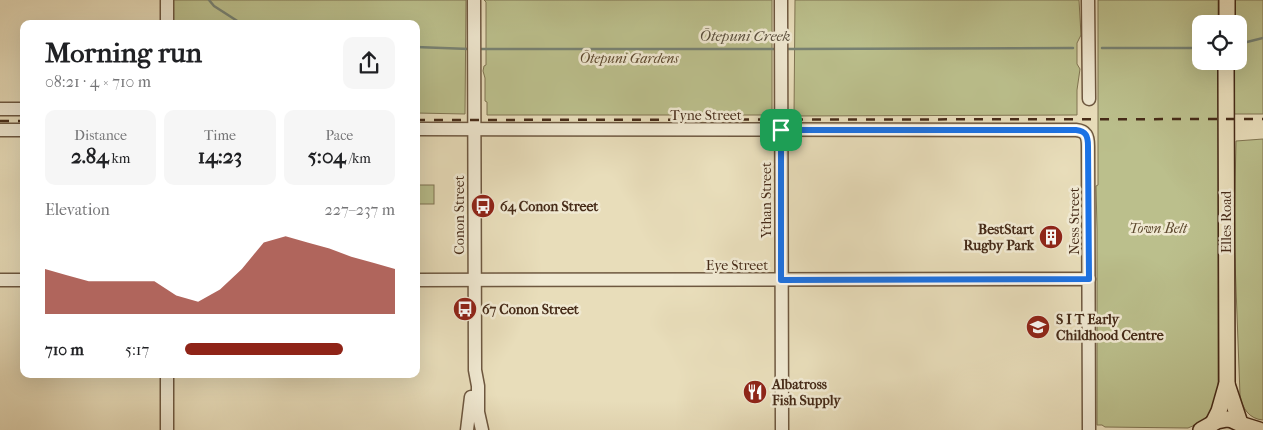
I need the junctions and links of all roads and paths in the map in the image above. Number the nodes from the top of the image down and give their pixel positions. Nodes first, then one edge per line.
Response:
1 (167, 0) edge
2 (474, 0) edge
3 (781, 0) edge
4 (1088, 0) edge
5 (1227, 0) edge
6 (1227, 15) edge
7 (167, 20) edge
8 (1226, 70) edge
9 (1089, 99) dead end
10 (0, 109) edge
11 (20, 109) edge
12 (420, 129) edge
13 (474, 129) junction
14 (0, 130) edge
15 (20, 130) edge
16 (781, 130) junction
17 (1085, 133) joint
18 (1089, 279) junction
19 (0, 280) edge
20 (20, 280) edge
21 (420, 280) edge
22 (474, 280) junction
23 (781, 280) junction
24 (475, 370) junction
25 (167, 378) edge
26 (1226, 384) junction
27 (1243, 426) edge
28 (1209, 427) edge
29 (167, 430) edge
30 (467, 430) edge
31 (482, 430) edge
32 (782, 430) edge
33 (1089, 430) edge
34 (1259, 430) edge

1 - 7 street
2 - 13 street, Conon Street
3 - 16 street, Ythan Street
4 - 9 street
5 - 6 main road
8 - 26 main road, Elles Road
10 - 11 street
12 - 13 street, Tyne Street
13 - 16 street, Tyne Street
13 - 22 street, Conon Street
14 - 15 street
16 - 17 street, Tyne Street
16 - 23 street, Ythan Street
17 - 18 street, Ness Street
18 - 23 street, Eye Street
18 - 33 street, Ness Street
19 - 20 street
21 - 22 street, Eye Street
22 - 23 street, Eye Street
22 - 24 street, Conon Street
23 - 32 street, Ythan Street
24 - 30 street
24 - 31 street, Conon Street
25 - 29 street
26 - 27 main road, Elles Road
26 - 28 main road, Elles Road
27 - 28 main road
27 - 34 main road

